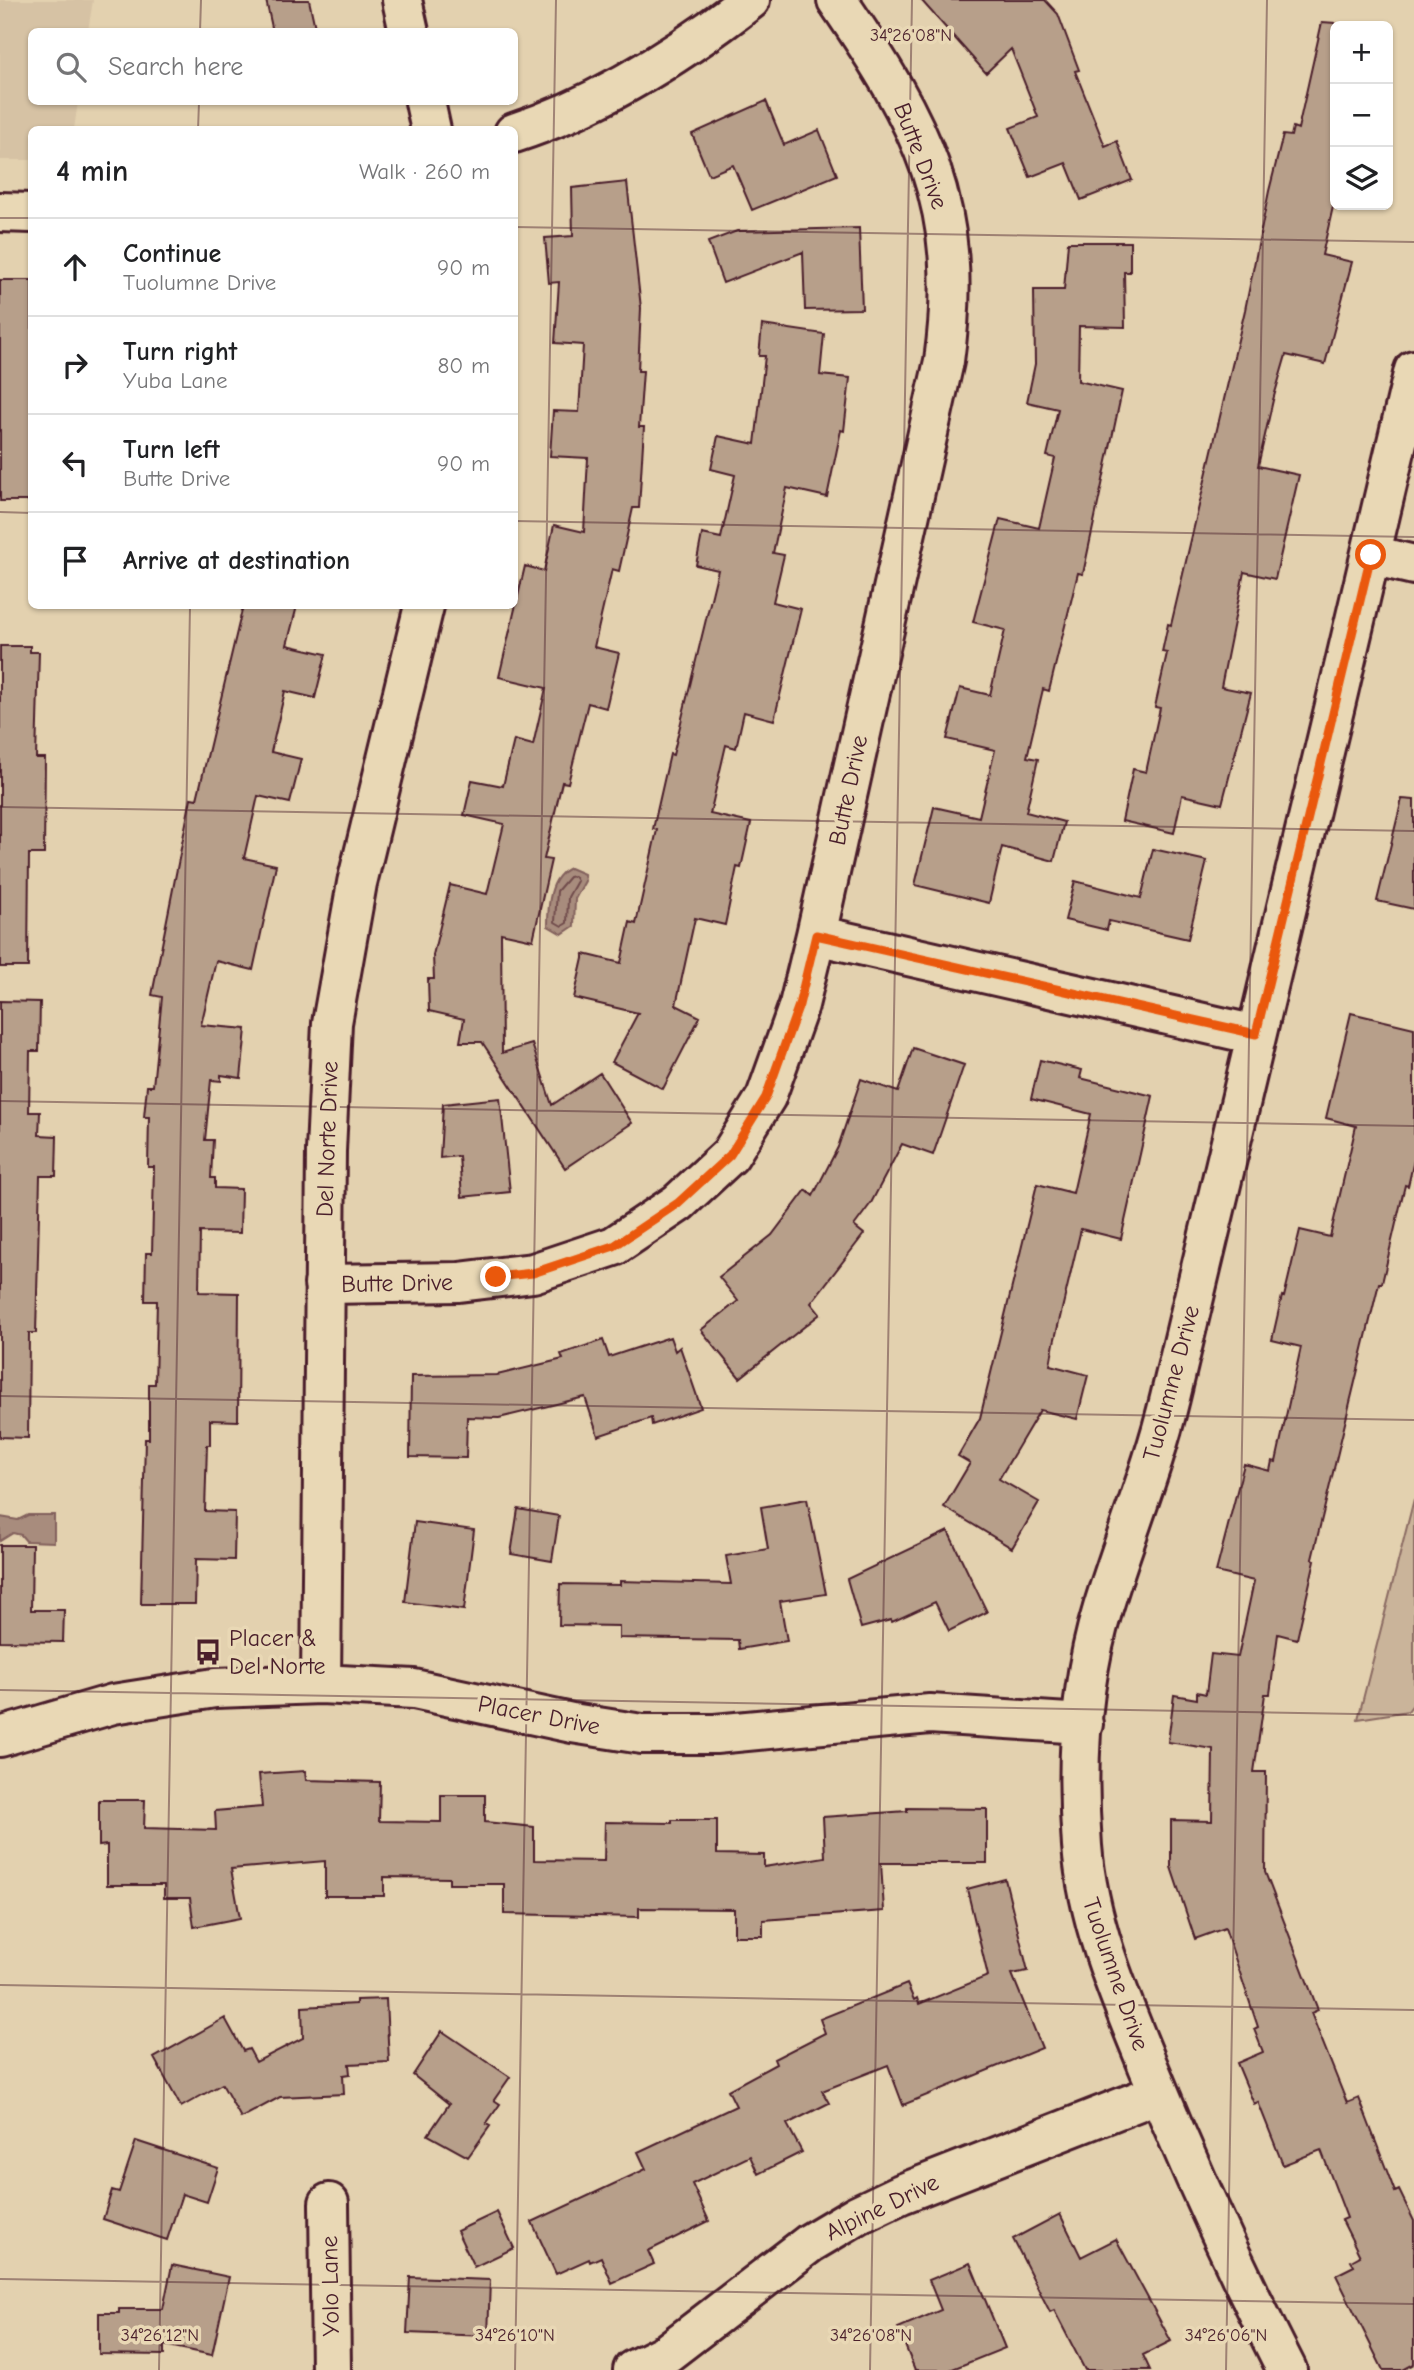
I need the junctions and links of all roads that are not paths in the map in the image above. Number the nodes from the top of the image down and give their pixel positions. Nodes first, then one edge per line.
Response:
1 (402, 0) edge
2 (750, 0) edge
3 (836, 0) edge
4 (408, 28) edge
5 (426, 105) edge
6 (430, 126) edge
7 (518, 131) edge
8 (0, 212) edge
9 (28, 213) edge
10 (1414, 370) edge
11 (1371, 555) junction
12 (1414, 565) edge
13 (423, 609) edge
14 (816, 935) junction
15 (1256, 1034) junction
16 (324, 1284) junction
17 (321, 1684) junction
18 (1083, 1724) junction
19 (0, 1737) edge
20 (1159, 2093) junction
21 (329, 2203) dead end
22 (331, 2370) edge
23 (633, 2370) edge
24 (1287, 2370) edge

1 - 4 street
2 - 7 street
3 - 14 street, Butte Drive
5 - 6 street
8 - 9 street
10 - 11 street, Tuolumne Drive
11 - 12 street
11 - 15 street, Tuolumne Drive
13 - 16 street, Del Norte Drive
14 - 15 street
14 - 16 street, Butte Drive
15 - 18 street, Tuolumne Drive
16 - 17 street, Del Norte Drive
17 - 18 street, Placer Drive
17 - 19 street, Placer Drive
18 - 20 street, Tuolumne Drive
20 - 23 street, Alpine Drive
20 - 24 street, Tuolumne Drive
21 - 22 street, Yolo Lane

